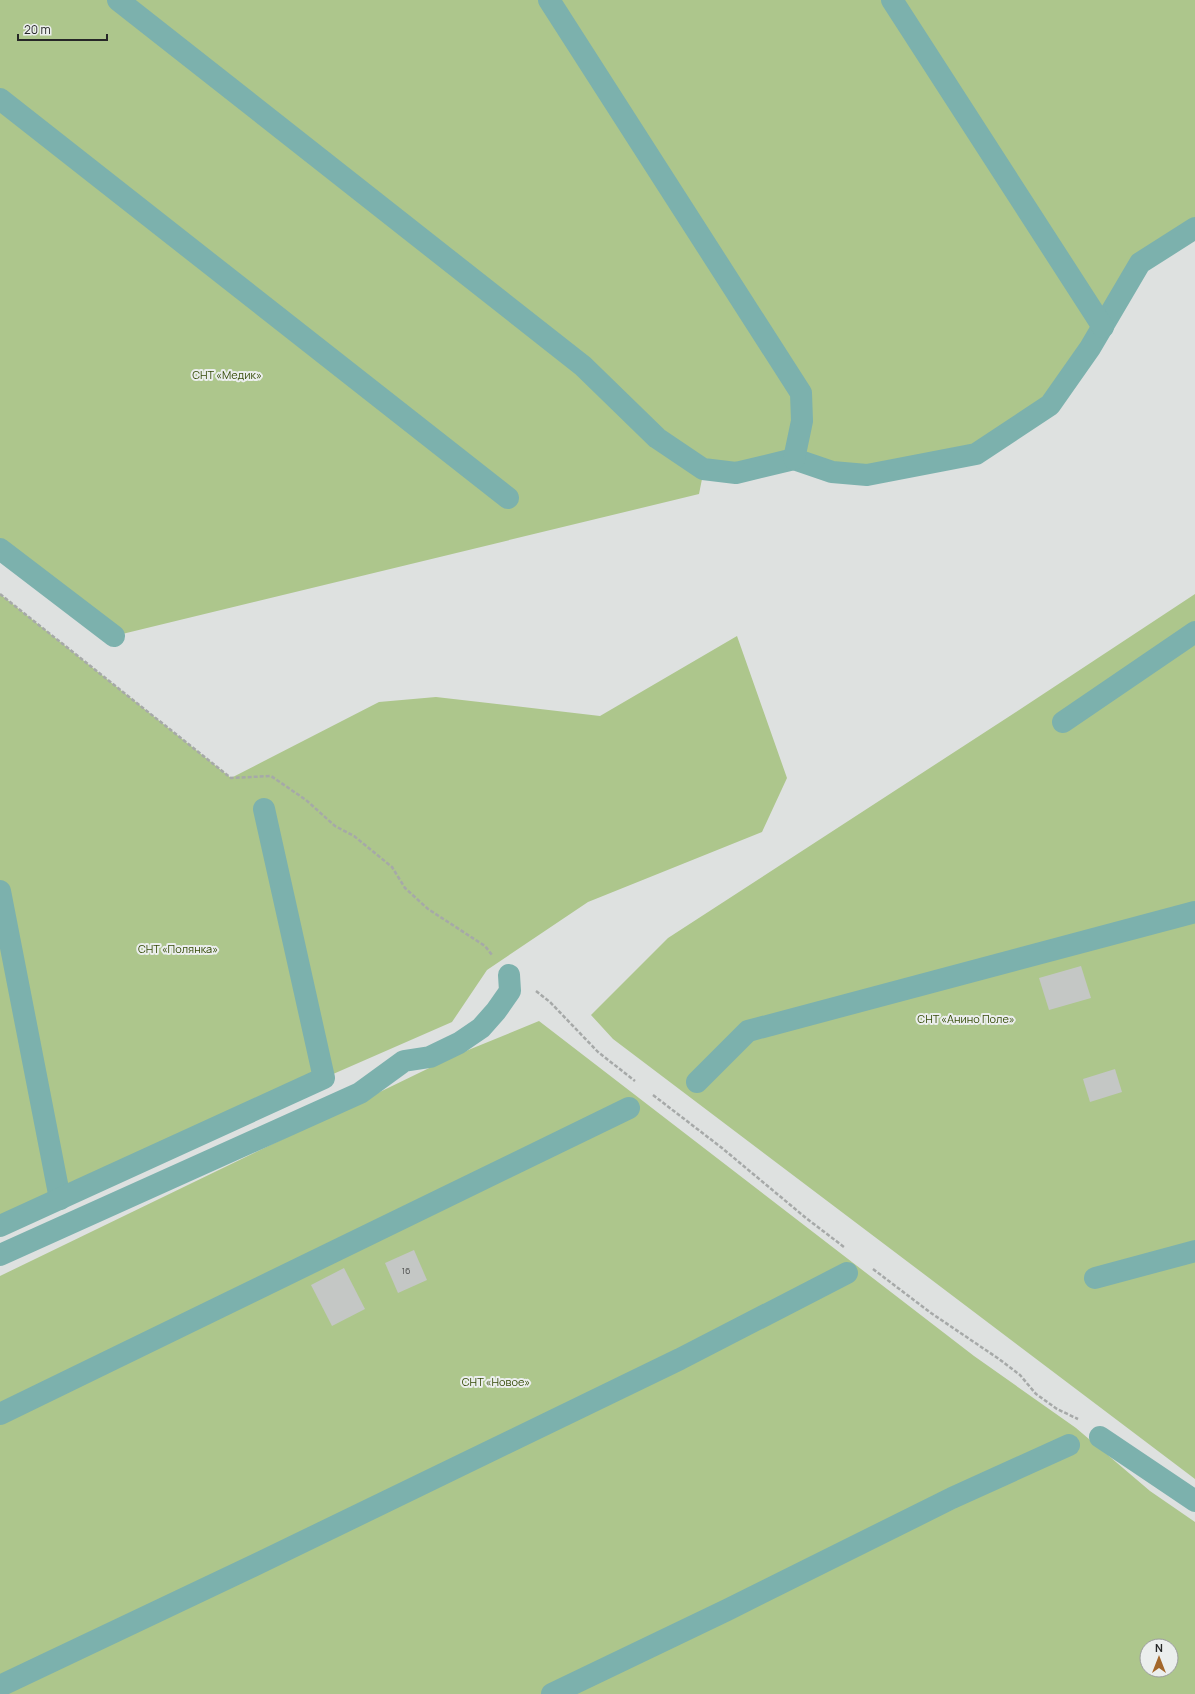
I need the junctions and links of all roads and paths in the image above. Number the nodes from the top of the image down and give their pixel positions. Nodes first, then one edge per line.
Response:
1 (118, 0) edge
2 (549, 0) edge
3 (892, 0) edge
4 (0, 99) edge
5 (1195, 228) edge
6 (1103, 327) junction
7 (794, 459) junction
8 (508, 498) dead end
9 (0, 549) edge
10 (0, 594) edge
11 (1195, 632) edge
12 (114, 636) dead end
13 (1063, 722) dead end
14 (264, 809) dead end
15 (0, 891) edge
16 (1195, 912) edge
17 (509, 975) junction
18 (635, 1081) dead end
19 (697, 1082) dead end
20 (648, 1091) dead end
21 (629, 1108) dead end
22 (60, 1199) junction
23 (0, 1226) edge
24 (849, 1251) dead end
25 (1195, 1251) edge
26 (0, 1255) edge
27 (868, 1266) dead end
28 (847, 1273) dead end
29 (1095, 1278) dead end
30 (0, 1414) edge
31 (1100, 1437) joint
32 (1069, 1445) dead end
33 (1195, 1501) edge
34 (0, 1686) edge
35 (552, 1694) edge

1 - 7 street
2 - 7 street
3 - 6 street
4 - 8 street
5 - 6 street
6 - 7 street
9 - 12 street
10 - 17 path
11 - 13 street
14 - 22 street
15 - 22 street
16 - 19 street
17 - 18 path
17 - 26 street
20 - 24 path
21 - 30 street
22 - 23 street
25 - 29 street
27 - 31 path
28 - 34 street
31 - 33 street
32 - 35 street

